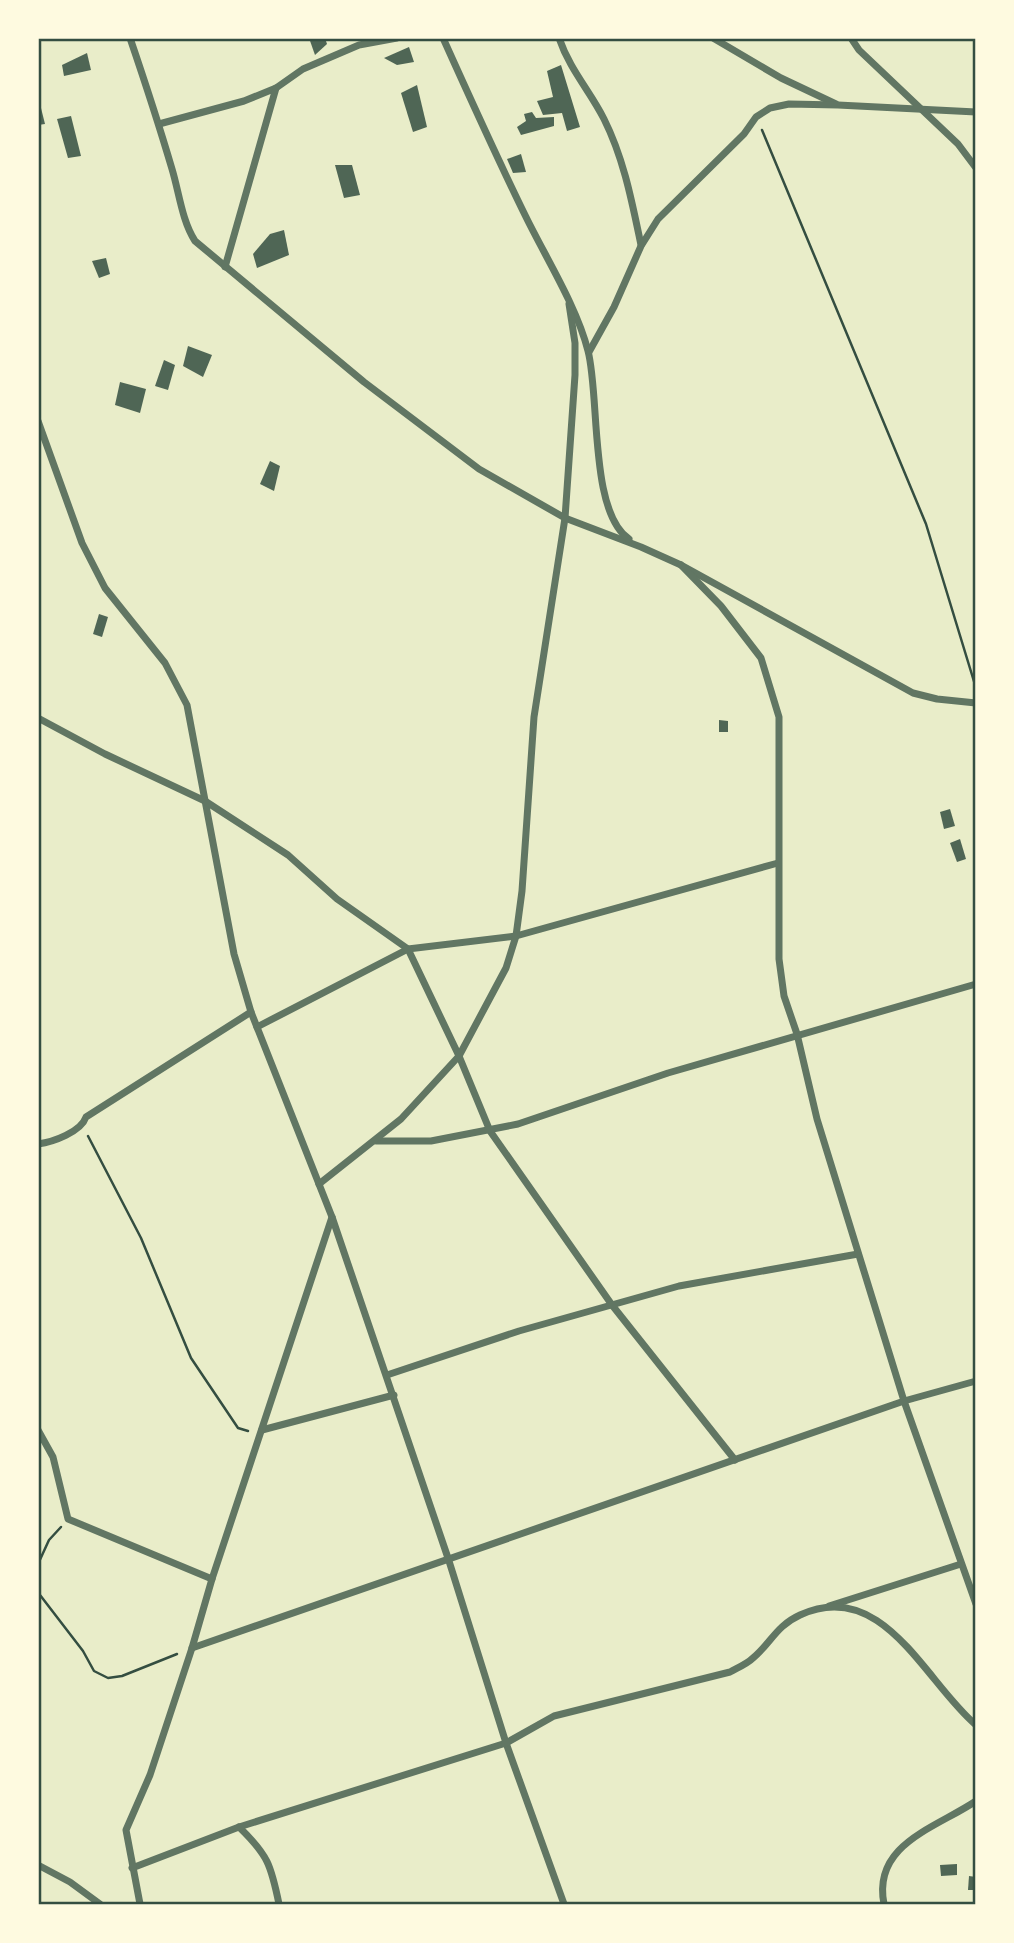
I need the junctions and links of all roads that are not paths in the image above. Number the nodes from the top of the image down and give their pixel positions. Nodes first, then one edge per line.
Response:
1 (130, 38) edge
2 (397, 38) edge
3 (443, 38) edge
4 (559, 38) edge
5 (713, 38) edge
6 (851, 38) edge
7 (276, 88) junction
8 (838, 105) junction
9 (924, 111) junction
10 (975, 113) edge
11 (159, 124) junction
12 (975, 169) edge
13 (641, 246) junction
14 (225, 267) junction
15 (569, 304) junction
16 (589, 352) junction
17 (38, 421) edge
18 (565, 518) junction
19 (641, 547) junction
20 (681, 565) junction
21 (975, 703) edge
22 (38, 718) edge
23 (205, 801) junction
24 (778, 863) junction
25 (516, 936) junction
26 (408, 949) junction
27 (975, 984) edge
28 (251, 1012) junction
29 (257, 1027) junction
30 (797, 1034) junction
31 (459, 1056) junction
32 (490, 1131) junction
33 (375, 1141) junction
34 (38, 1144) edge
35 (319, 1184) junction
36 (332, 1217) junction
37 (858, 1254) junction
38 (612, 1305) junction
39 (387, 1375) junction
40 (975, 1381) edge
41 (394, 1395) junction
42 (904, 1401) junction
43 (38, 1430) edge
44 (262, 1430) junction
45 (735, 1460) junction
46 (449, 1561) junction
47 (961, 1564) junction
48 (212, 1579) junction
49 (975, 1604) edge
50 (825, 1608) junction
51 (192, 1648) junction
52 (975, 1725) edge
53 (506, 1743) junction
54 (975, 1801) edge
55 (239, 1827) junction
56 (38, 1865) edge
57 (132, 1868) junction
58 (100, 1905) edge
59 (140, 1905) edge
60 (279, 1905) edge
61 (564, 1905) edge
62 (884, 1905) edge

1 - 11 street
2 - 7 street
3 - 15 street
4 - 13 street
5 - 8 street
6 - 9 street
7 - 11 street
7 - 14 street
8 - 9 street
8 - 13 street
9 - 10 street
9 - 12 street
11 - 14 street
13 - 16 street
14 - 18 street
15 - 16 street
15 - 18 street
16 - 19 street
17 - 23 street
18 - 19 street
18 - 25 street
19 - 20 street
20 - 21 street
20 - 24 street
22 - 23 street
23 - 26 street
23 - 28 street
24 - 25 street
24 - 30 street
25 - 26 street
25 - 31 street
26 - 29 street
26 - 31 street
27 - 30 street
28 - 29 street
28 - 34 street
29 - 35 street
30 - 32 street
30 - 37 street
31 - 32 street
31 - 33 street
32 - 33 street
32 - 38 street
33 - 35 street
35 - 36 street
36 - 39 street
36 - 44 street
37 - 38 street
37 - 42 street
38 - 39 street
38 - 45 street
39 - 41 street
40 - 42 street
41 - 44 street
41 - 46 street
42 - 45 street
42 - 47 street
43 - 48 street
44 - 48 street
45 - 46 street
46 - 51 street
46 - 53 street
47 - 49 street
47 - 50 street
48 - 51 street
50 - 52 street
50 - 53 street
51 - 57 street
53 - 55 street
53 - 61 street
54 - 62 street
55 - 57 street
55 - 60 street
56 - 58 street
57 - 59 street

